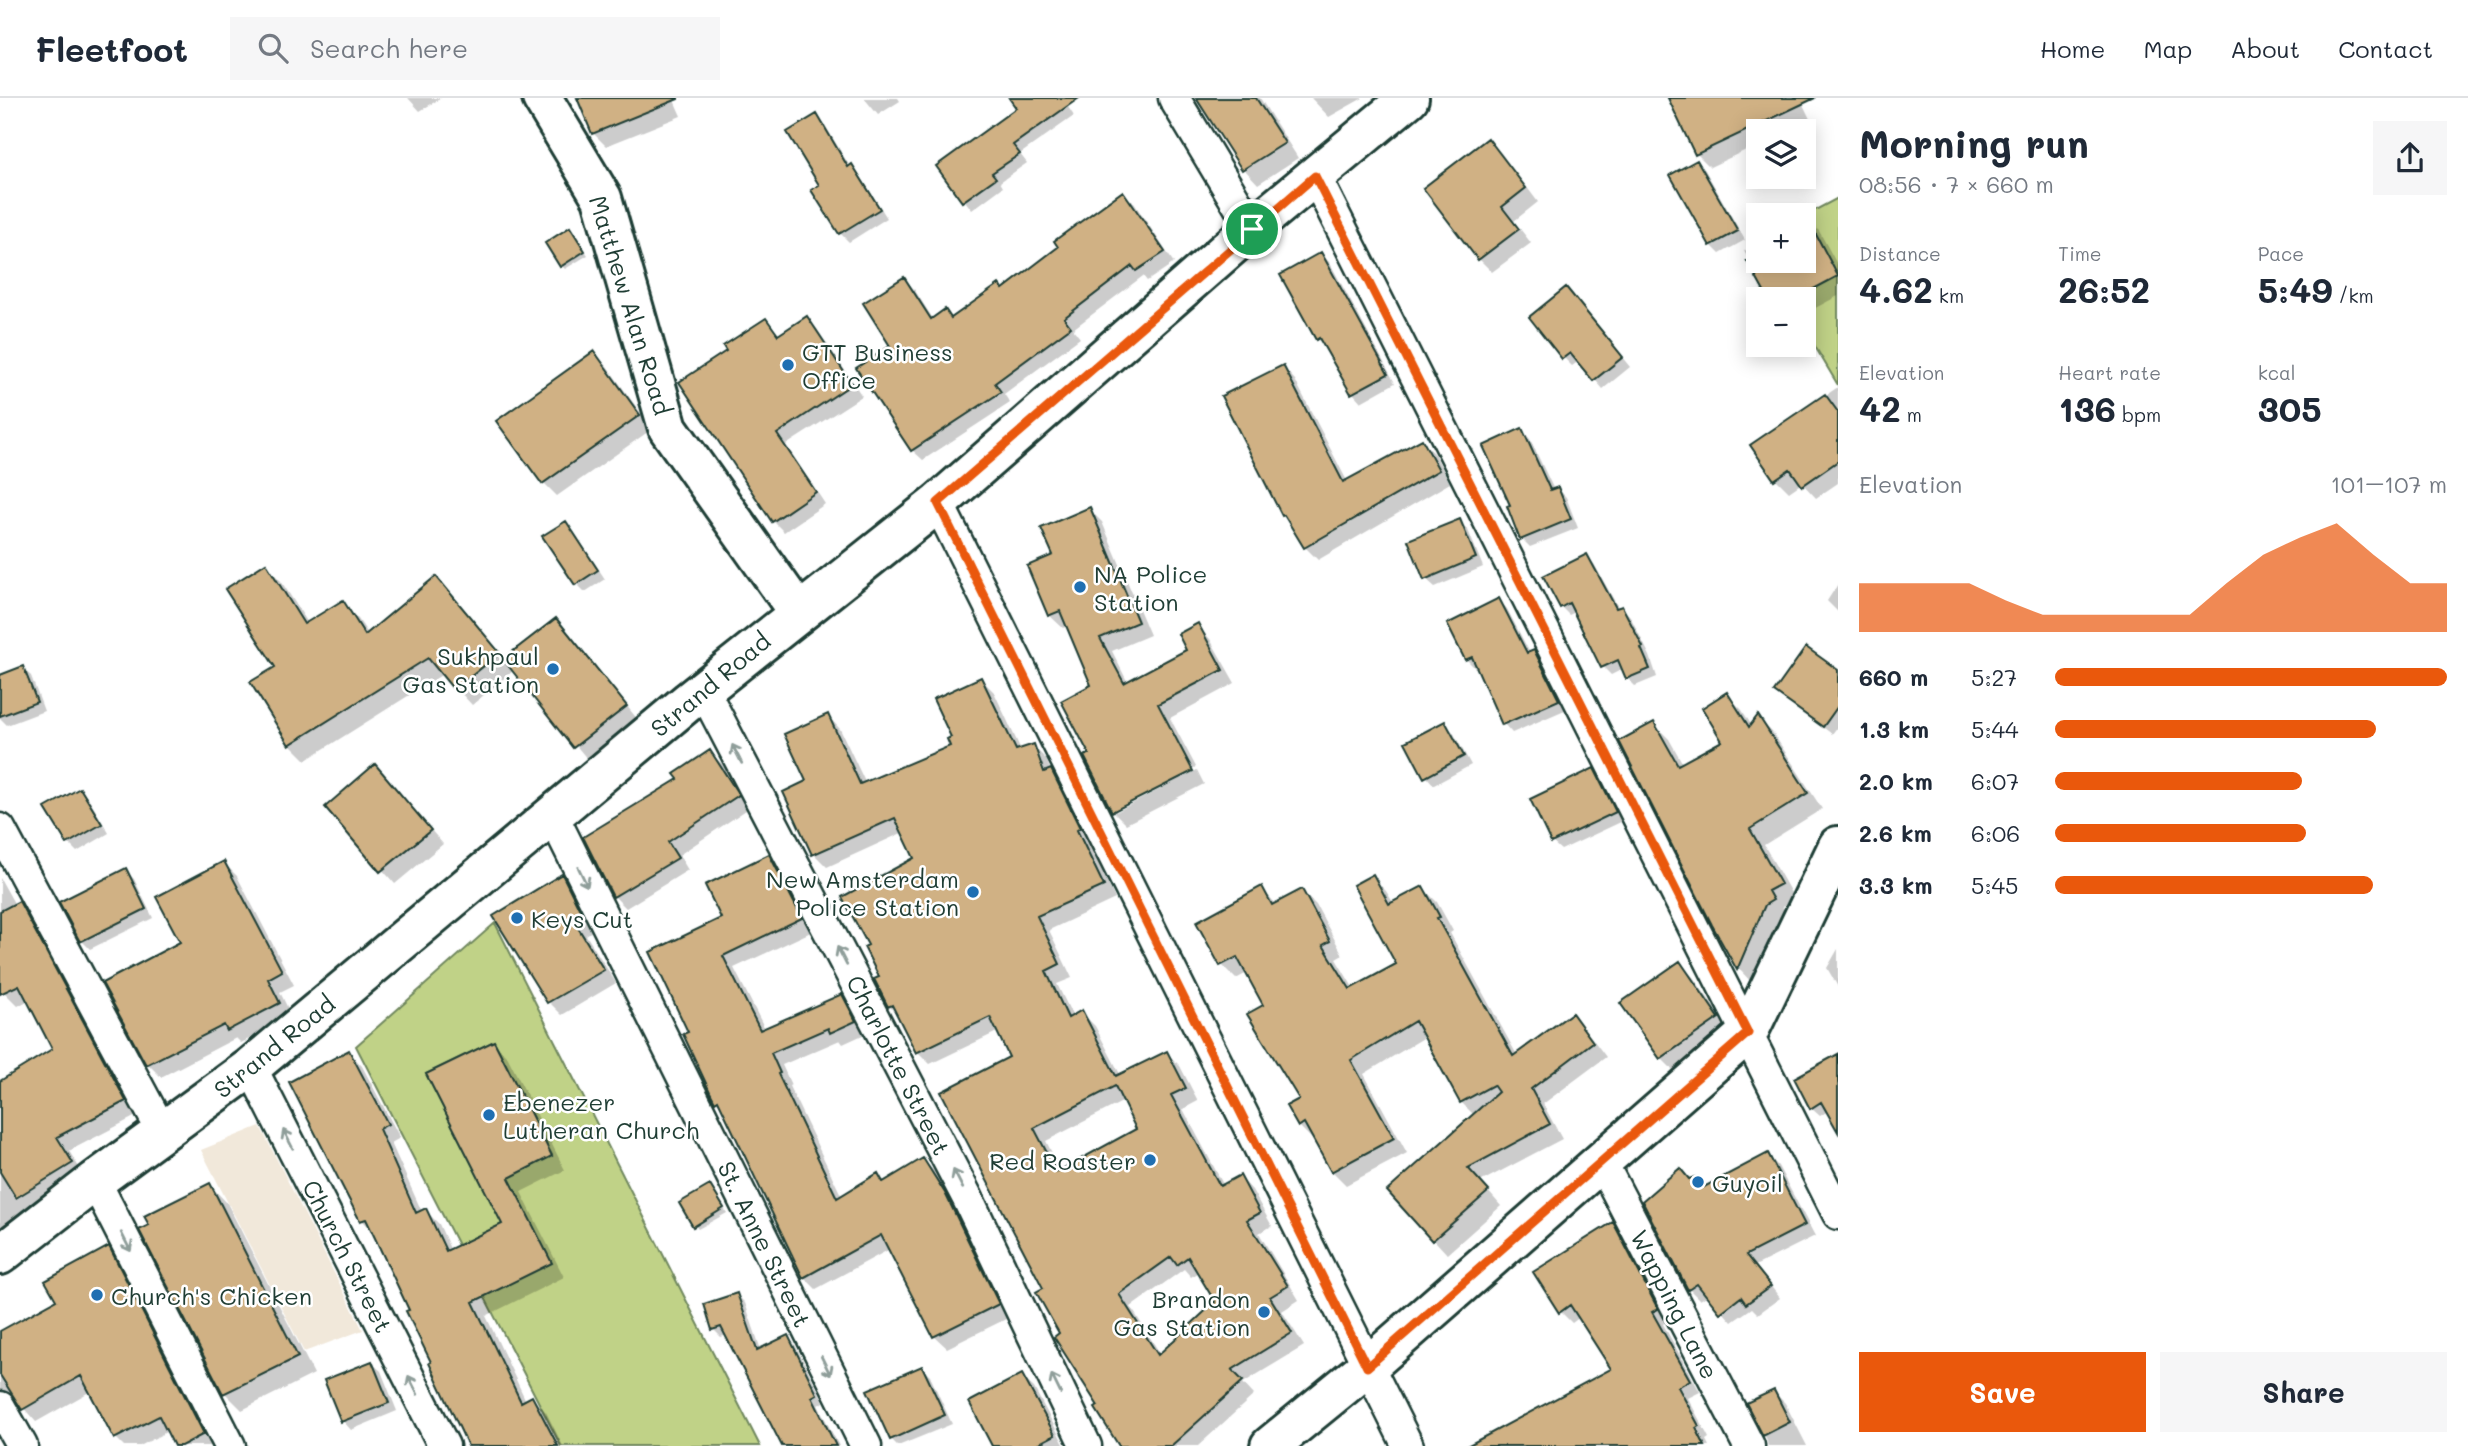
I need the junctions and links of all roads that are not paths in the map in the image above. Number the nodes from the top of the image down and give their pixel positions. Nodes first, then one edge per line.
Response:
1 (542, 98) edge
2 (1174, 98) edge
3 (1409, 98) edge
4 (1315, 176) junction
5 (1252, 229) junction
6 (938, 503) junction
7 (798, 612) junction
8 (704, 689) junction
9 (552, 816) junction
10 (0, 829) edge
11 (1838, 846) edge
12 (1748, 1033) junction
13 (251, 1067) junction
14 (163, 1133) junction
15 (1601, 1161) junction
16 (94, 1181) junction
17 (1838, 1214) edge
18 (0, 1255) edge
19 (1367, 1367) junction
20 (0, 1407) edge
21 (22, 1446) edge
22 (230, 1446) edge
23 (444, 1446) edge
24 (866, 1446) edge
25 (1086, 1446) edge
26 (1270, 1446) edge
27 (1408, 1446) edge
28 (1749, 1446) edge

1 - 7 street, Matthew Alan Road
2 - 5 street
3 - 4 street, Strand Road
4 - 5 street, Strand Road
4 - 12 street
5 - 6 street, Strand Road
6 - 7 street, Strand Road
6 - 19 street
7 - 8 street, Strand Road
8 - 9 street, Strand Road
25 -> 8 street, Charlotte Street
9 - 13 street, Strand Road
9 -> 24 street, St. Anne Street
10 - 14 street
11 - 12 street
12 - 15 street
12 - 17 street
13 - 14 street, Strand Road
23 -> 13 street, Church Street
14 - 16 street, Strand Road
15 - 19 street
15 - 28 street, Wapping Lane
16 - 18 street, Strand Road
16 -> 22 street
19 - 26 street
19 - 27 street
20 - 21 street

